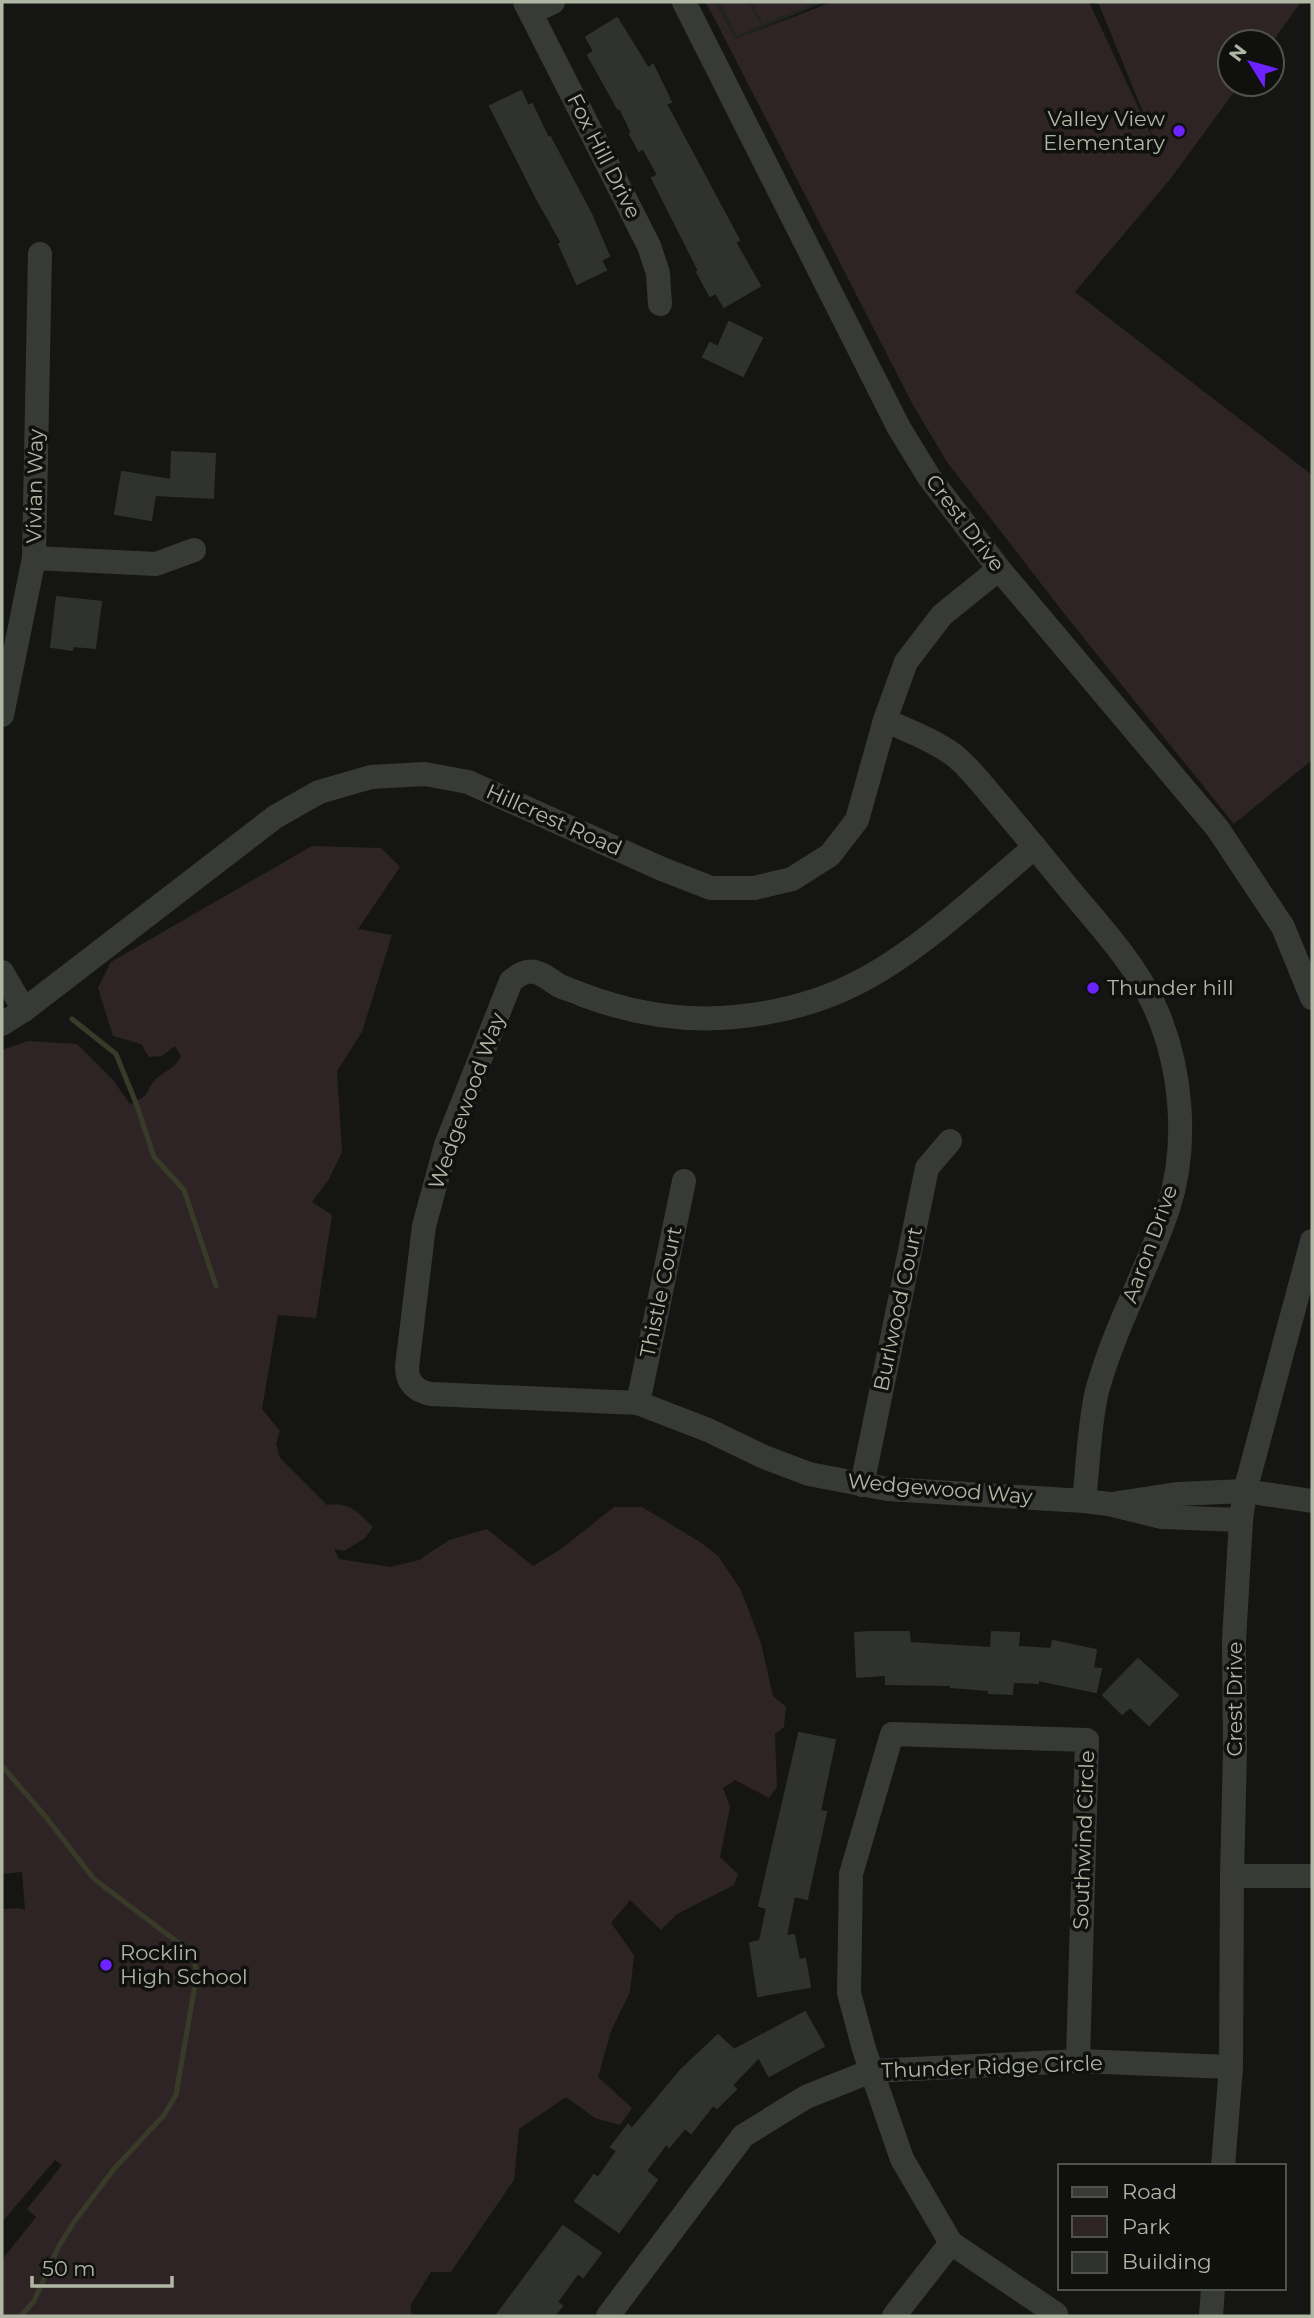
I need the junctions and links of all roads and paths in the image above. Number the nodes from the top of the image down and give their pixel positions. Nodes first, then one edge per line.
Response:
1 (684, 2) edge
2 (537, 6) edge
3 (40, 254) dead end
4 (660, 304) dead end
5 (194, 550) dead end
6 (34, 558) junction
7 (999, 569) junction
8 (2, 715) edge
9 (884, 720) junction
10 (1035, 847) junction
11 (2, 972) edge
12 (1312, 999) edge
13 (24, 1010) junction
14 (2, 1024) edge
15 (950, 1141) dead end
16 (684, 1181) dead end
17 (1312, 1241) edge
18 (638, 1403) junction
19 (862, 1485) junction
20 (1245, 1491) junction
21 (1084, 1501) junction
22 (1312, 1501) edge
23 (1163, 1506) junction
24 (1241, 1520) junction
25 (1232, 1876) junction
26 (1312, 1876) edge
27 (1078, 2061) junction
28 (1231, 2067) junction
29 (871, 2071) junction
30 (1223, 2164) edge
31 (951, 2243) junction
32 (1213, 2290) edge
33 (1056, 2314) dead end
34 (608, 2316) edge
35 (894, 2316) edge
36 (1211, 2316) edge

1 - 7 street, Crest Drive
2 - 4 street, Fox Hill Drive
3 - 6 street, Vivian Way
5 - 6 street
6 - 8 street, Vivian Way
7 - 9 street, Hillcrest Road
7 - 12 street, Crest Drive
9 - 10 street, Aaron Drive
9 - 13 street, Hillcrest Road
10 - 18 street, Wedgewood Way
10 - 21 street, Aaron Drive
11 - 13 street
13 - 14 street, Hillcrest Road
15 - 19 street, Burlwood Court
16 - 18 street, Thistle Court
17 - 20 street, Crest Drive
18 - 19 street, Wedgewood Way
19 - 21 street, Wedgewood Way
20 - 22 street, Wedgewood Way
20 - 23 street, Wedgewood Way
20 - 24 street, Crest Drive
21 - 23 street, Wedgewood Way
23 - 24 street, Wedgewood Way
24 - 25 street, Crest Drive
25 - 26 street
25 - 28 street, Crest Drive
27 - 28 street, Thunder Ridge Circle
27 - 29 street, Thunder Ridge Circle
27 - 29 street, Southwind Circle
28 - 30 street, Crest Drive
29 - 31 street
29 - 34 street, Thunder Ridge Circle
31 - 33 street
31 - 35 street
32 - 36 street

